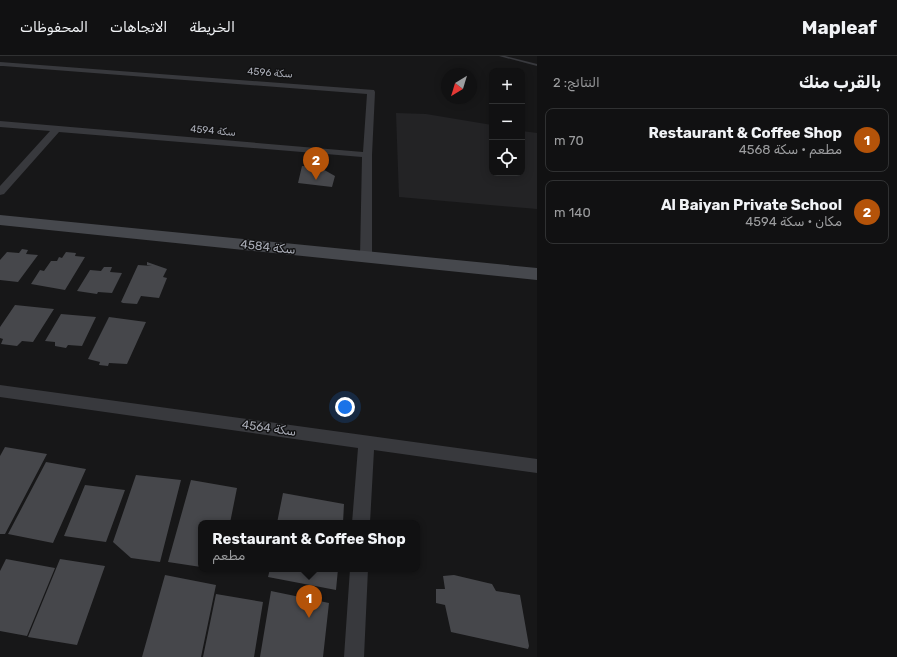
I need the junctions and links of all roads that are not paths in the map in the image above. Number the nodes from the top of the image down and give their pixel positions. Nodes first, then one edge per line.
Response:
1 (501, 56) edge
2 (3, 64) dead end
3 (537, 65) edge
4 (0, 124) edge
5 (57, 129) junction
6 (367, 155) junction
7 (0, 192) edge
8 (0, 220) edge
9 (366, 257) junction
10 (537, 274) edge
11 (0, 391) edge
12 (366, 442) junction
13 (537, 466) edge
14 (362, 520) edge
15 (359, 572) edge
16 (354, 657) edge

1 - 3 lane
2 - 6 street, سكة 4596
4 - 5 street, سكة 4594
5 - 6 street, سكة 4594
5 - 7 street
6 - 9 street, سكة 4596
8 - 9 street, سكة 4584
9 - 10 street, سكة 4584
11 - 12 street, سكة 4564
12 - 13 street, سكة 4564
12 - 14 street
15 - 16 street

